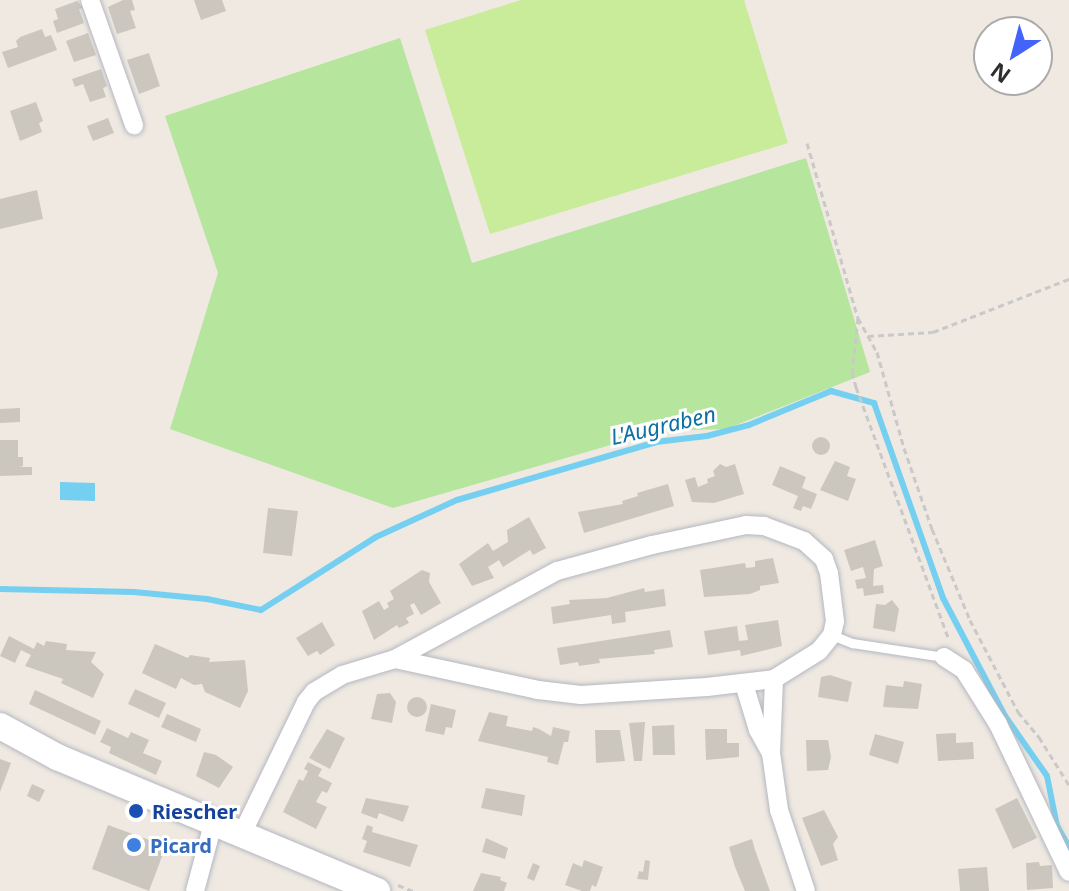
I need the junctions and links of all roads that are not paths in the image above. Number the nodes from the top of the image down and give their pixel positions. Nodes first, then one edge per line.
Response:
1 (90, 0) edge
2 (134, 125) dead end
3 (832, 635) junction
4 (944, 657) joint
5 (395, 659) junction
6 (774, 679) junction
7 (744, 684) junction
8 (0, 726) edge
9 (771, 753) junction
10 (213, 824) junction
11 (241, 836) junction
12 (1069, 872) edge
13 (195, 891) edge
14 (377, 891) edge
15 (806, 891) edge

1 - 2 street
3 - 4 lane
3 - 5 street
3 - 6 street
4 - 12 street
5 - 7 street
5 - 11 street
6 - 7 street
6 - 9 street
7 - 9 street
8 - 10 main road
9 - 15 street
10 - 11 main road
10 - 13 street
11 - 14 main road

